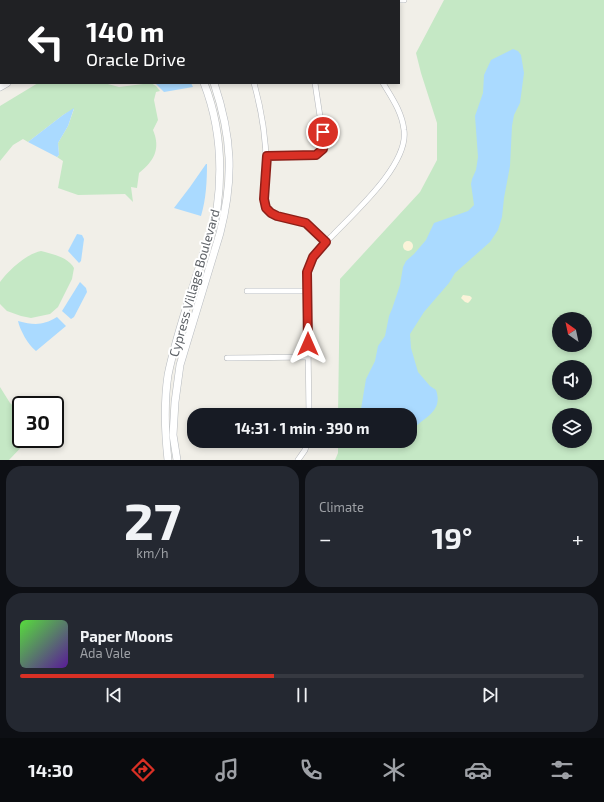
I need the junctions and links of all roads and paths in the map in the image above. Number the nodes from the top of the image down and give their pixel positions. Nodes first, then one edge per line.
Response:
1 (396, 0) edge
2 (404, 0) edge
3 (204, 84) edge
4 (214, 84) edge
5 (254, 84) edge
6 (315, 84) edge
7 (384, 84) edge
8 (267, 156) junction
9 (326, 242) junction
10 (247, 291) dead end
11 (308, 291) junction
12 (308, 357) junction
13 (227, 358) dead end
14 (309, 408) edge
15 (306, 448) edge
16 (168, 460) edge
17 (177, 460) edge
18 (298, 460) edge

1 - 2 street
3 - 16 street, Cypress Village Boulevard
4 - 17 street, Cypress Village Boulevard
5 - 8 street
6 - 8 street
7 - 9 street
8 - 9 street
9 - 11 street
10 - 11 street
11 - 12 street
12 - 13 street
12 - 14 street
15 - 18 street

